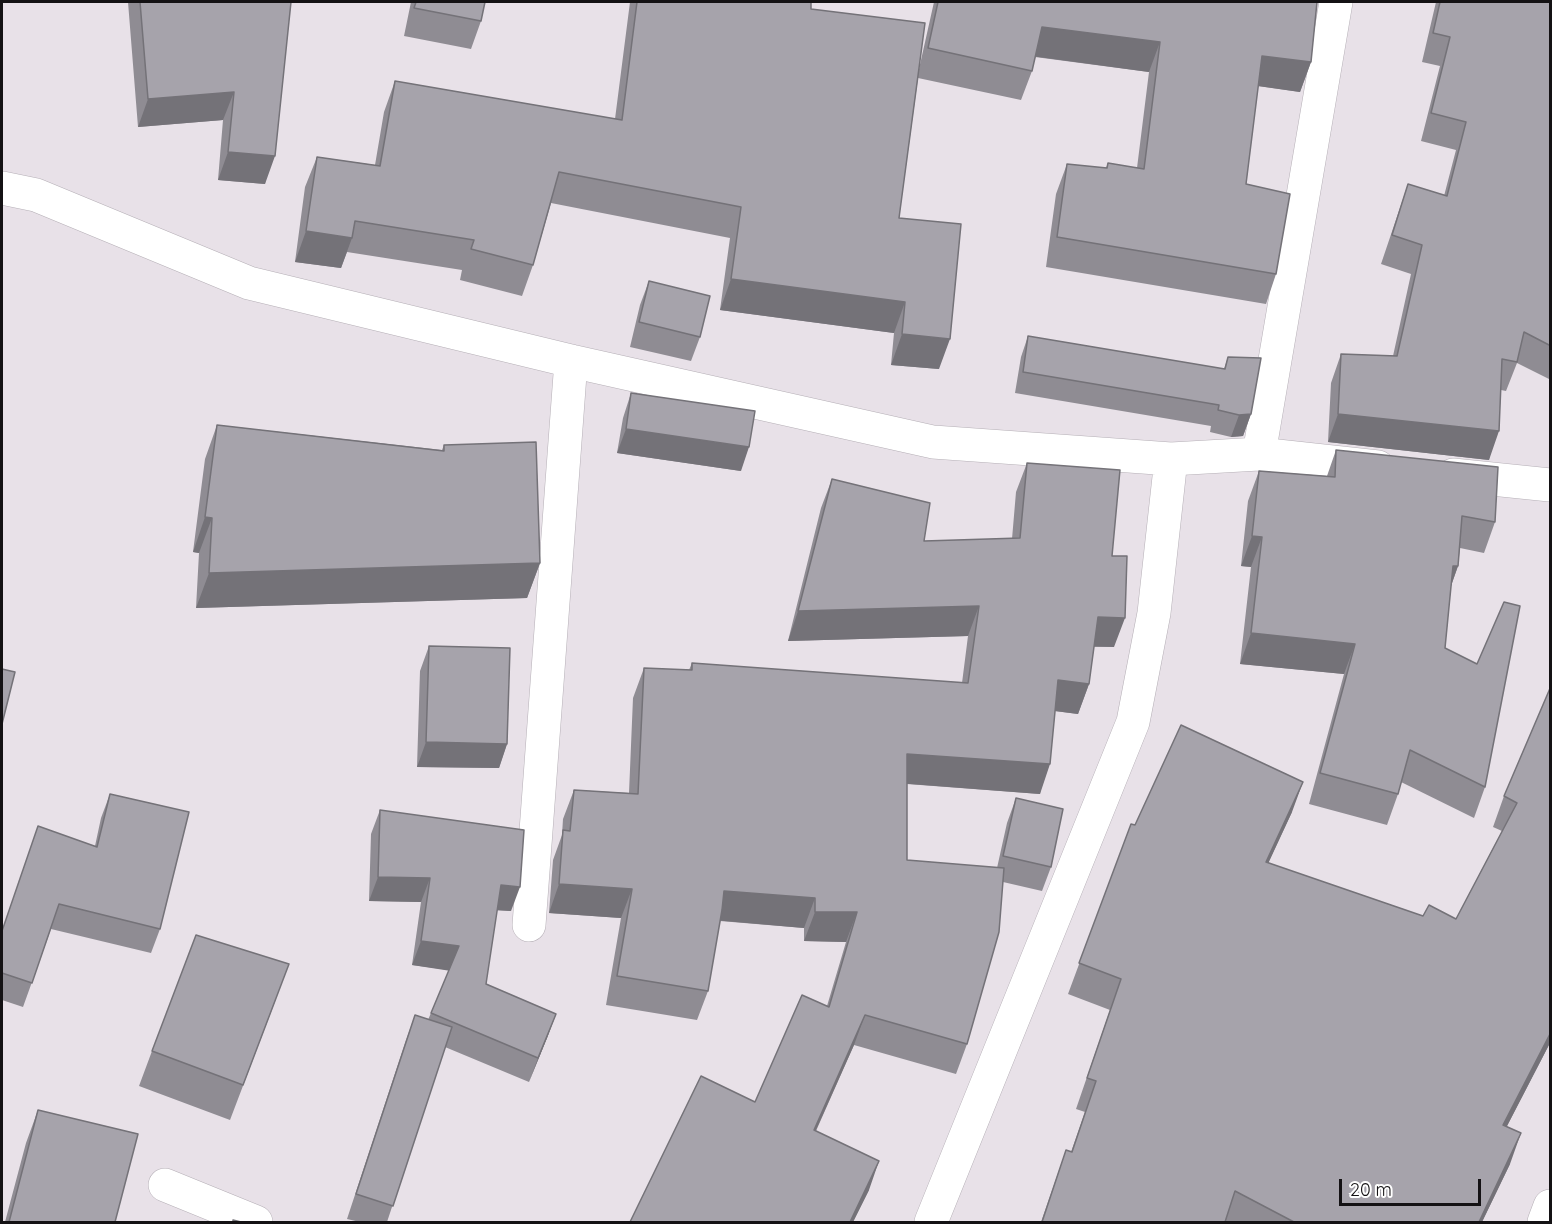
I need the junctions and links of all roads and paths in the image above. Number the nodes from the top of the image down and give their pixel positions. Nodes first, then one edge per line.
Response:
1 (1336, 2) edge
2 (2, 188) edge
3 (571, 362) junction
4 (1259, 454) junction
5 (1171, 459) junction
6 (1551, 485) edge
7 (529, 925) dead end
8 (165, 1185) dead end
9 (1551, 1206) edge
10 (256, 1222) edge
11 (931, 1222) edge
12 (1544, 1222) edge

1 - 4 street
2 - 3 street
3 - 5 street
3 - 7 street
4 - 5 street
4 - 6 street
5 - 11 street
8 - 10 street
9 - 12 street

